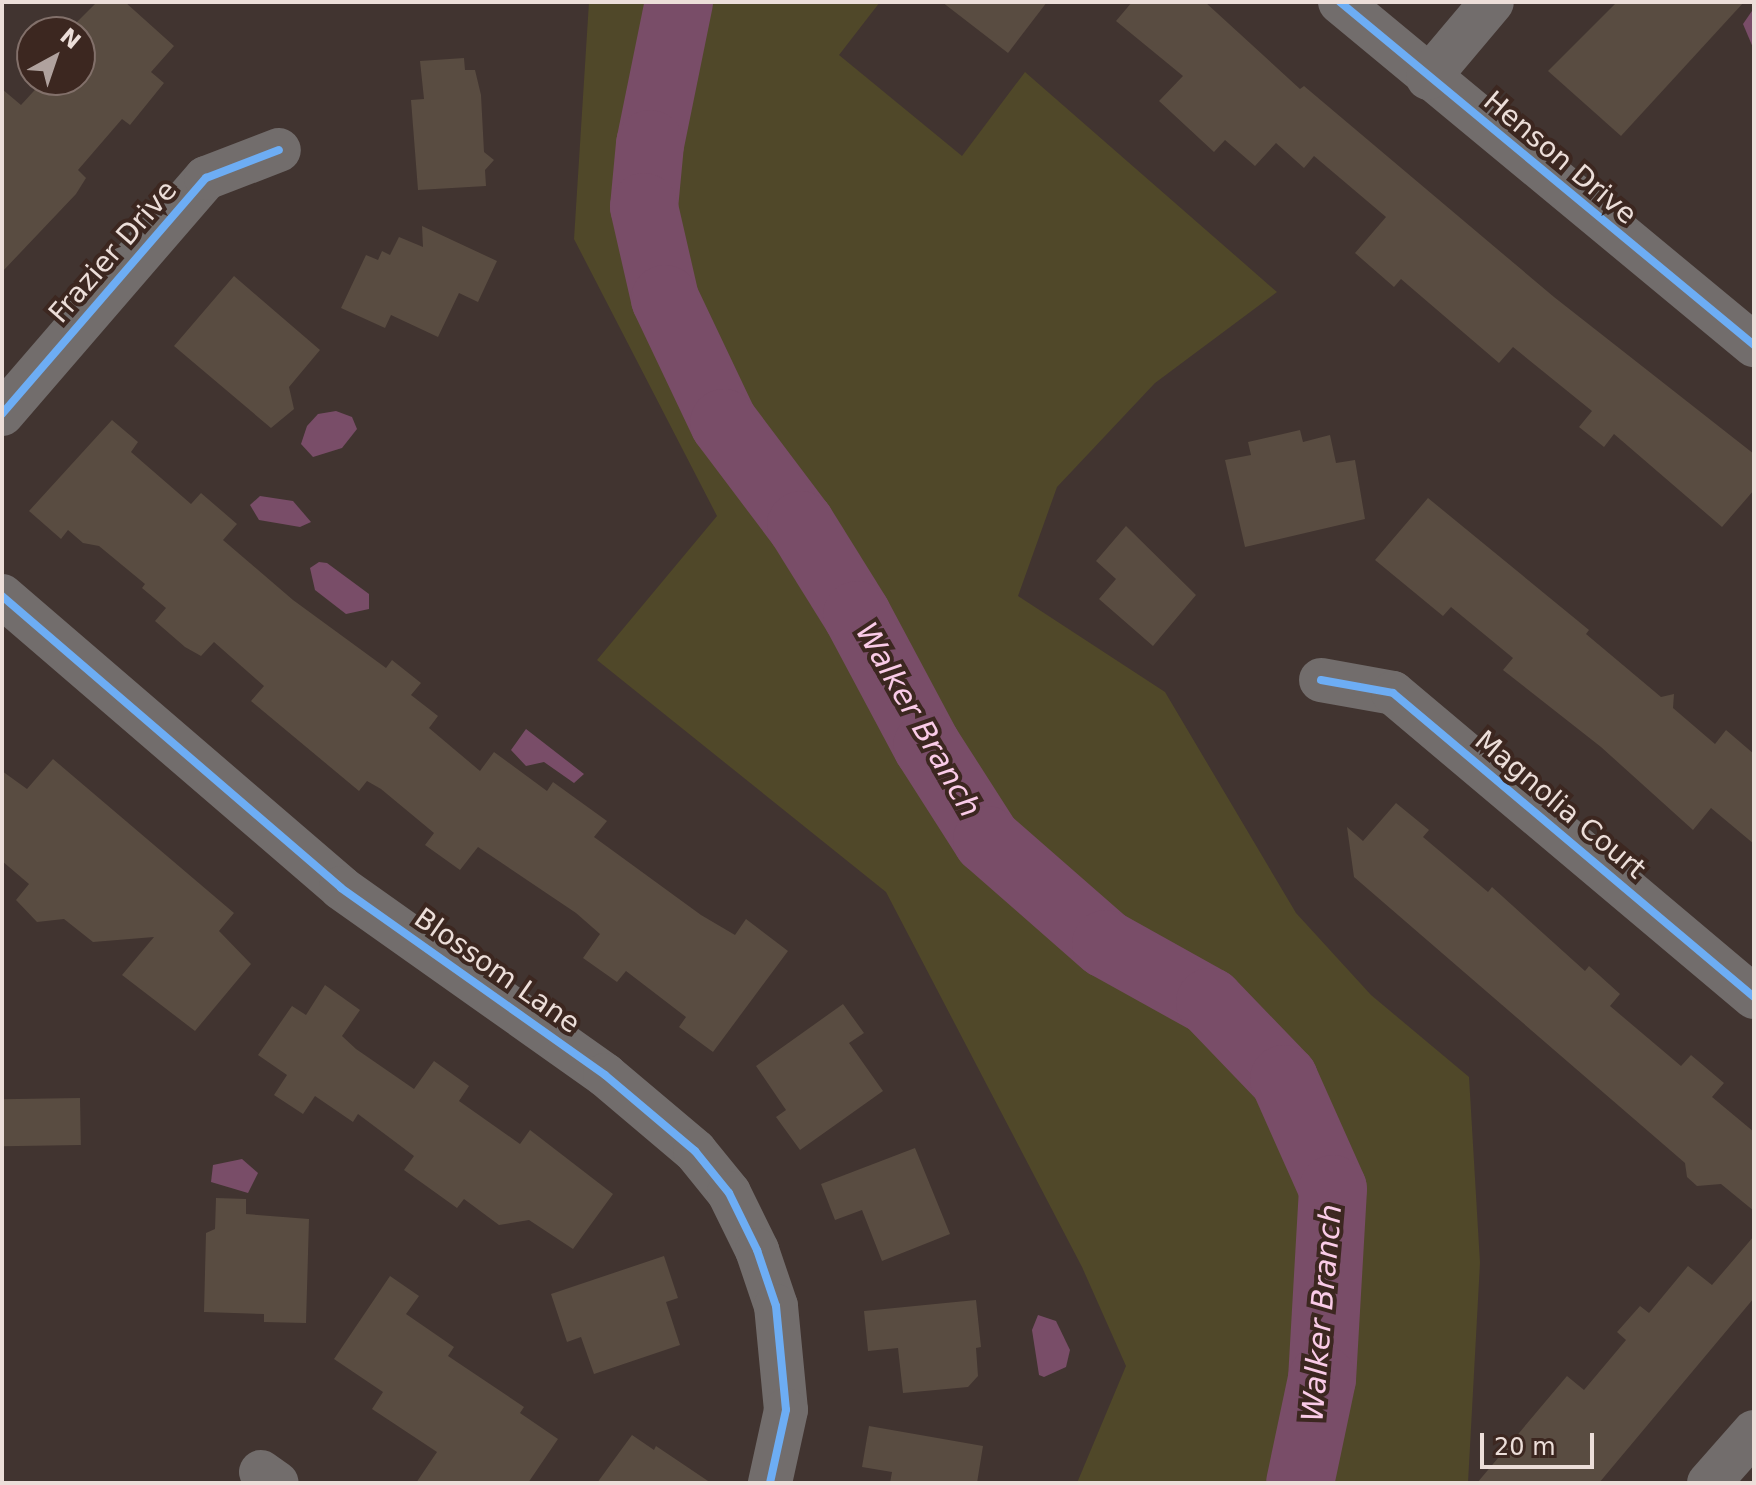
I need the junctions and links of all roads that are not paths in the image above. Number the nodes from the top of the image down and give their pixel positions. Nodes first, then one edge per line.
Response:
1 (1340, 2) edge
2 (1492, 2) edge
3 (1428, 78) junction
4 (279, 150) dead end
5 (1754, 345) edge
6 (2, 414) edge
7 (2, 596) edge
8 (1321, 680) dead end
9 (1754, 997) edge
10 (1754, 1432) edge
11 (770, 1483) edge
12 (1709, 1483) edge

1 - 3 street, Henson Drive
2 - 3 street
3 - 5 street, Henson Drive
4 - 6 street, Frazier Drive
7 - 11 street, Blossom Lane
8 - 9 street, Magnolia Court
10 - 12 street

